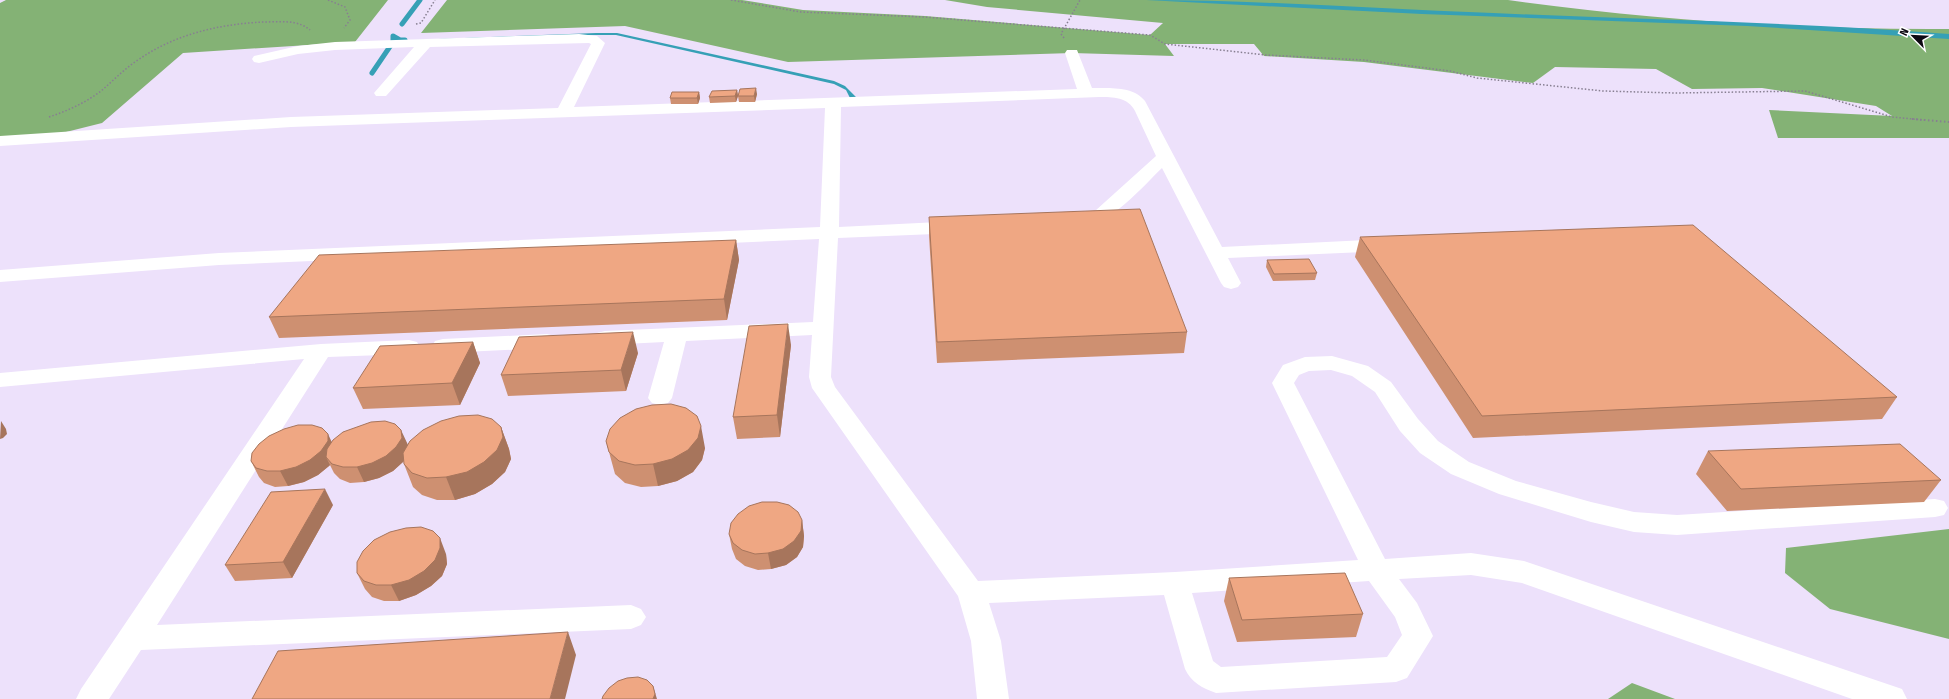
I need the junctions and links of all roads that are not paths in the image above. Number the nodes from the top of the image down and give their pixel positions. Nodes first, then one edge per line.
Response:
1 (426, 43) junction
2 (366, 45) junction
3 (1072, 53) road end
4 (259, 59) dead end
5 (356, 59) dead end
6 (381, 92) dead end
7 (1086, 93) junction
8 (833, 103) junction
9 (564, 112) junction
10 (0, 141) edge
11 (1165, 157) junction
12 (1064, 223) edge
13 (978, 226) edge
14 (829, 233) junction
15 (1404, 244) edge
16 (1214, 253) junction
17 (0, 276) edge
18 (1230, 284) dead end
19 (823, 328) junction
20 (677, 335) junction
21 (321, 351) junction
22 (0, 380) edge
23 (660, 398) dead end
24 (1935, 508) dead end
25 (1376, 569) junction
26 (1175, 583) junction
27 (971, 593) junction
28 (631, 617) dead end
29 (133, 638) junction
30 (92, 699) edge
31 (993, 699) edge
32 (1891, 699) edge

1 - 2 lane
1 - 6 lane
1 - 9 lane
2 - 4 lane
2 - 5 lane
3 - 7 lane
7 - 8 lane
7 - 11 lane
8 - 9 lane
8 - 14 lane
9 - 10 lane
11 - 12 lane
11 - 16 lane
13 - 14 lane
14 - 17 lane
14 - 19 lane
15 - 16 lane
16 - 18 lane
19 - 20 lane
19 - 27 lane
20 - 21 lane
20 - 23 lane
21 - 22 lane
21 - 29 lane
24 - 25 lane
25 - 26 lane
25 - 26 lane
25 - 32 lane
26 - 27 lane
27 - 31 lane
28 - 29 lane
29 - 30 lane

